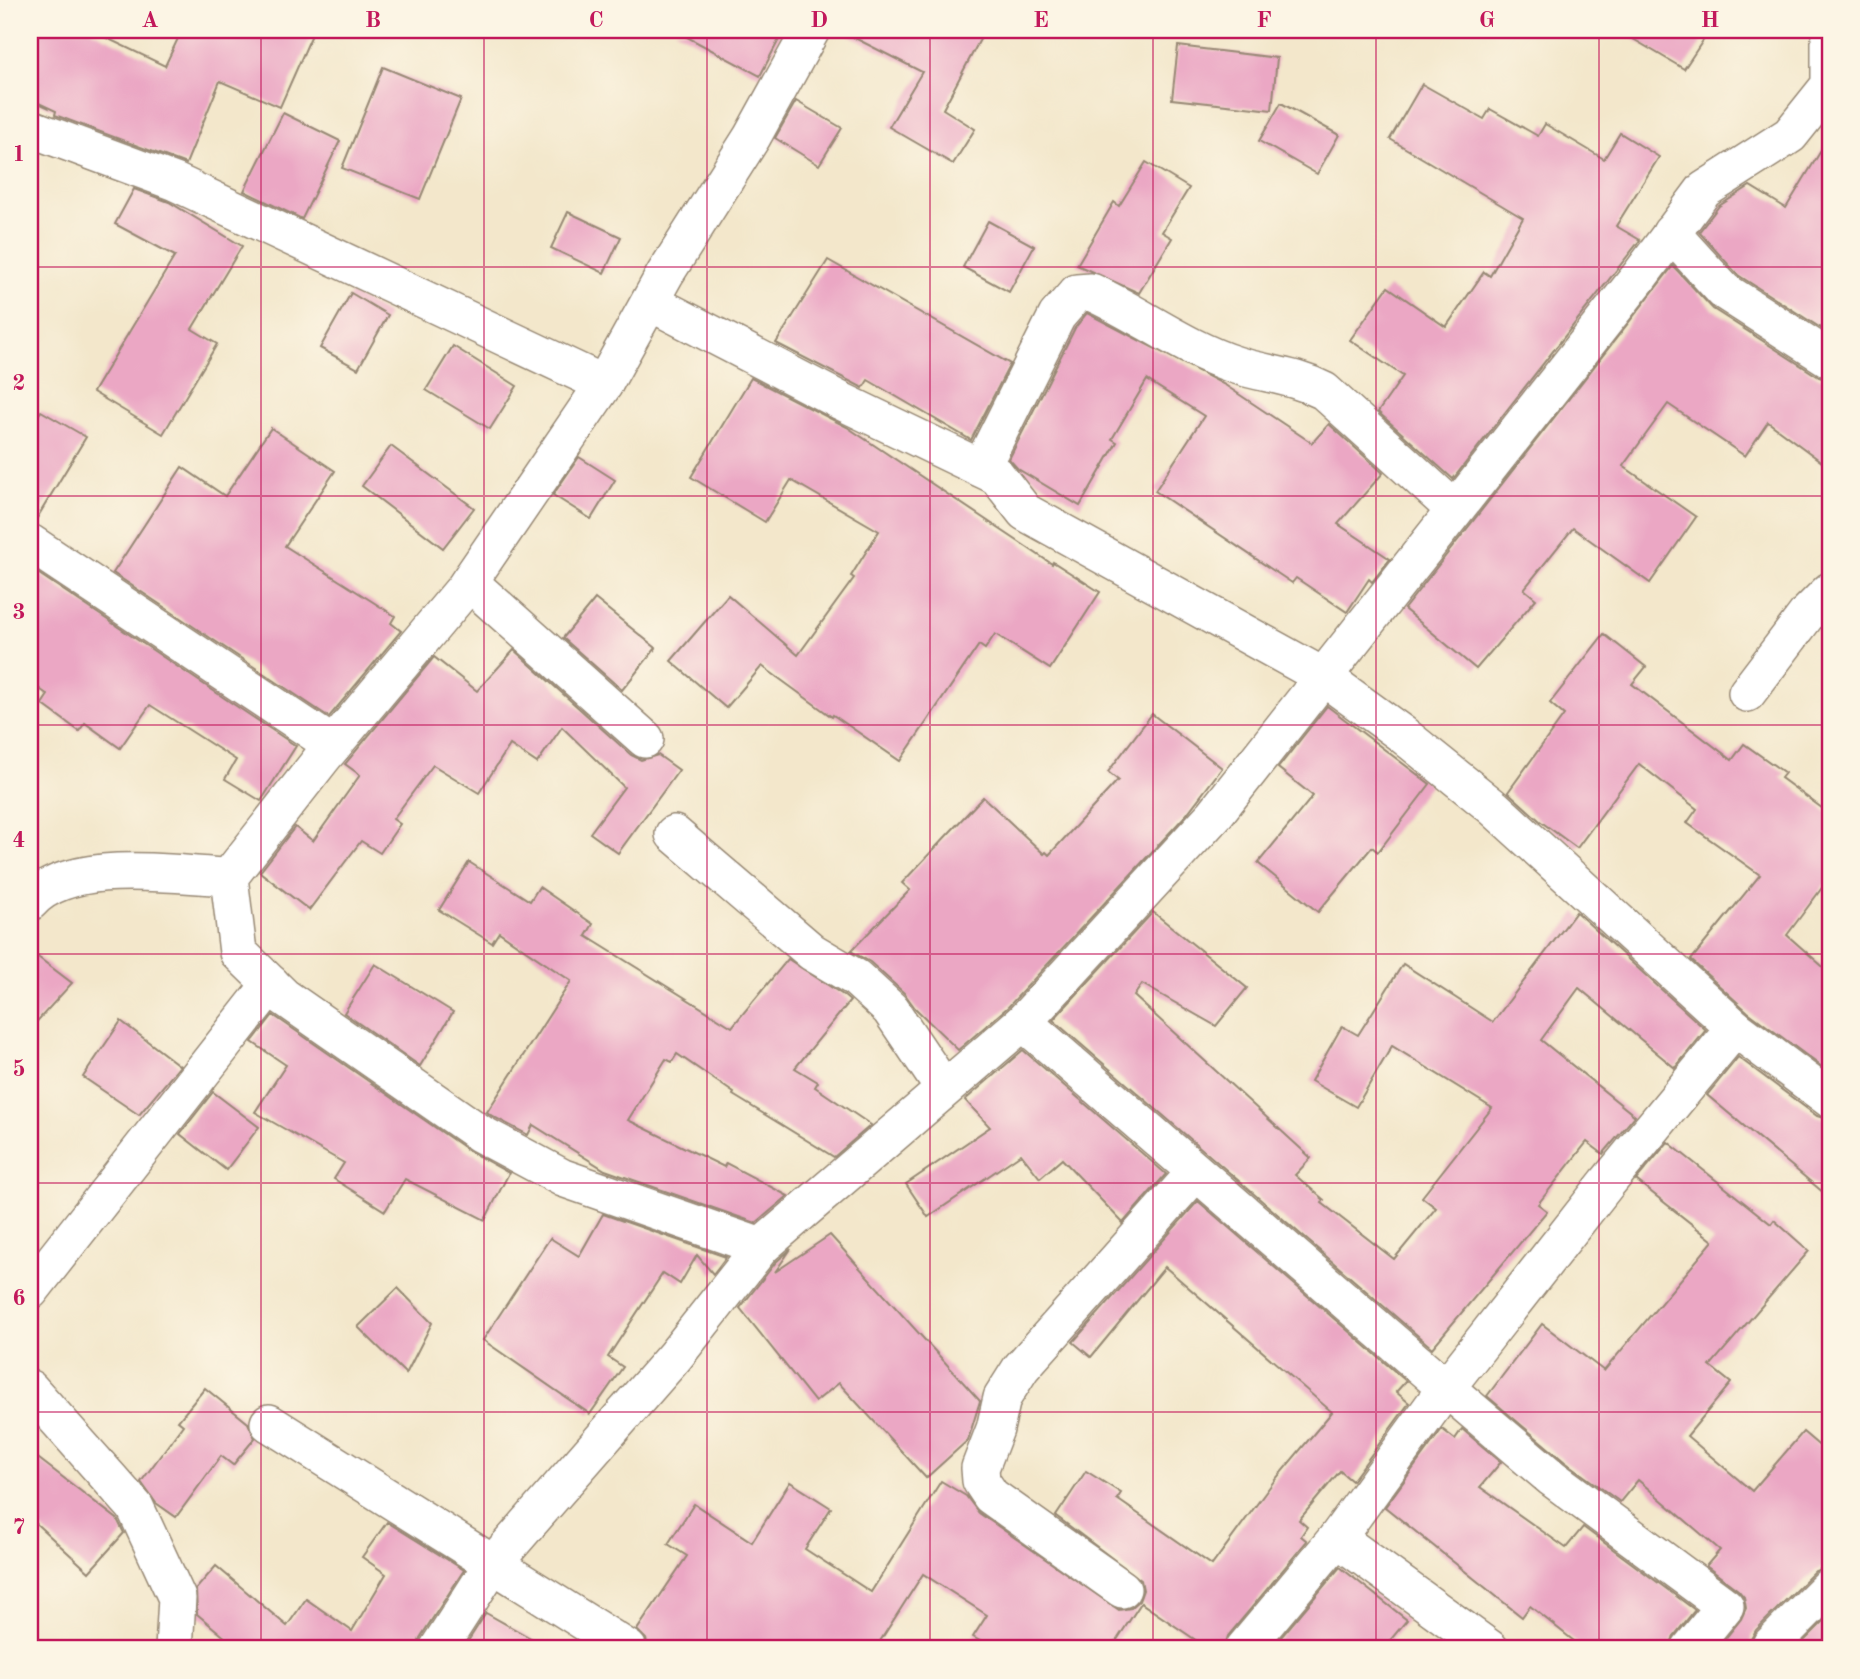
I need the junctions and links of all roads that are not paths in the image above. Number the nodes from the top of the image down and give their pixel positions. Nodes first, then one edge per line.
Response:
1 (811, 30) edge
2 (1830, 30) edge
3 (30, 128) edge
4 (1830, 129) edge
5 (1790, 135) junction
6 (1671, 233) junction
7 (650, 302) junction
8 (1830, 359) edge
9 (604, 384) junction
10 (981, 468) junction
11 (1454, 509) junction
12 (30, 543) edge
13 (469, 582) junction
14 (1830, 592) edge
15 (1322, 676) junction
16 (1747, 693) dead end
17 (645, 739) dead end
18 (333, 745) junction
19 (674, 834) dead end
20 (229, 877) junction
21 (30, 902) edge
22 (271, 984) junction
23 (1023, 1021) junction
24 (1735, 1027) junction
25 (944, 1089) junction
26 (1830, 1099) edge
27 (1195, 1173) junction
28 (761, 1247) junction
29 (30, 1291) edge
30 (1446, 1388) junction
31 (30, 1389) edge
32 (269, 1423) dead end
33 (1337, 1538) junction
34 (492, 1565) junction
35 (1830, 1586) edge
36 (1122, 1589) dead end
37 (1725, 1606) junction
38 (1774, 1647) edge
39 (174, 1649) edge
40 (438, 1649) edge
41 (628, 1649) edge
42 (1244, 1649) edge
43 (1489, 1649) edge
44 (1690, 1649) edge

1 - 7 street
2 - 5 street
3 - 9 street
4 - 5 street
5 - 6 street
6 - 8 street
6 - 11 street
7 - 9 street
7 - 10 street
9 - 13 street
10 - 11 street
10 - 15 street
11 - 15 street
12 - 18 street
13 - 17 street
13 - 18 street
14 - 16 street
15 - 23 street
15 - 24 street
18 - 20 street
19 - 25 street
20 - 21 street
20 - 22 street
22 - 28 street
22 - 29 street
23 - 25 street
23 - 27 street
24 - 26 street
24 - 30 street
25 - 28 street
27 - 30 street
27 - 36 street
28 - 34 street
30 - 33 street
30 - 37 street
31 - 39 street
32 - 34 street
33 - 42 street
33 - 43 street
34 - 40 street
34 - 41 street
35 - 38 street
37 - 38 street
37 - 44 street

